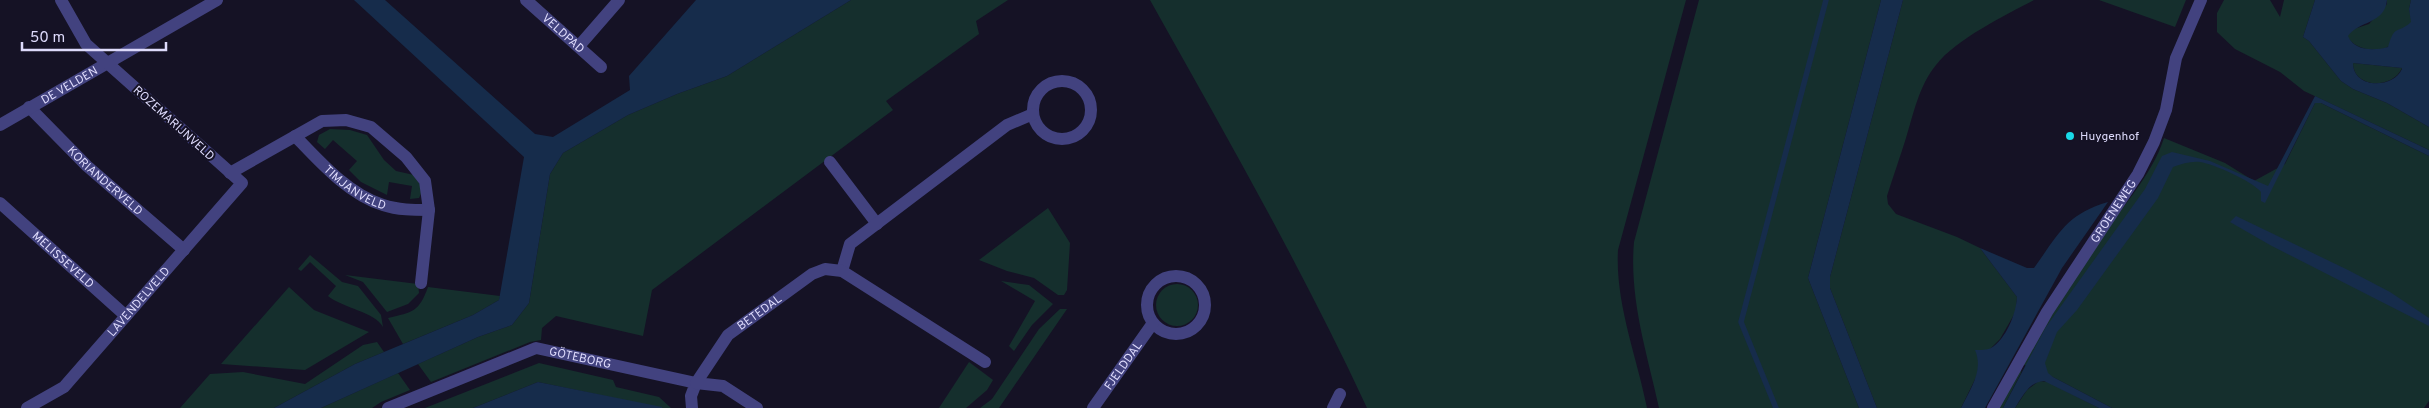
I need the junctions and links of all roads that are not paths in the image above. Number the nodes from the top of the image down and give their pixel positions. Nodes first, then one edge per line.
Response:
1 (61, 0) edge
2 (216, 0) edge
3 (526, 0) edge
4 (619, 0) edge
5 (2201, 0) edge
6 (579, 46) junction
7 (106, 63) junction
8 (602, 68) dead end
9 (29, 108) junction
10 (1033, 114) junction
11 (0, 125) edge
12 (295, 136) junction
13 (830, 162) dead end
14 (230, 173) junction
15 (242, 183) joint
16 (0, 203) edge
17 (429, 210) junction
18 (877, 224) junction
19 (184, 250) junction
20 (842, 271) junction
21 (421, 283) dead end
22 (126, 316) junction
23 (1153, 323) junction
24 (985, 362) dead end
25 (696, 383) junction
26 (1340, 394) dead end
27 (26, 408) edge
28 (388, 408) edge
29 (692, 408) edge
30 (757, 408) edge
31 (1093, 408) edge
32 (1333, 408) edge
33 (1993, 408) edge

1 - 7 street, ROZEMARIJNVELD
2 - 7 street, DE VELDEN
3 - 6 street, VELDPAD
4 - 6 street
5 - 33 street, GROENEWEG
6 - 8 street, VELDPAD
7 - 9 street, DE VELDEN
7 - 14 street, ROZEMARIJNVELD
9 - 11 street, DE VELDEN
9 - 19 street, KORIANDERVELD
10 - 10 street
10 - 18 street
12 - 14 street
12 - 17 street, TIMJANVELD
12 - 17 street
13 - 18 street
14 - 15 street, ROZEMARIJNVELD
15 - 19 street, LAVENDELVELD
16 - 22 street, MELISSEVELD
17 - 21 street
18 - 20 street
19 - 22 street, LAVENDELVELD
20 - 24 street
20 - 25 street, BETEDAL
22 - 27 street, LAVENDELVELD
23 - 23 street
23 - 31 street, FJELDDAL
25 - 28 street, GÖTEBORG
25 - 29 street
25 - 30 street, GÖTEBORG
26 - 32 street

